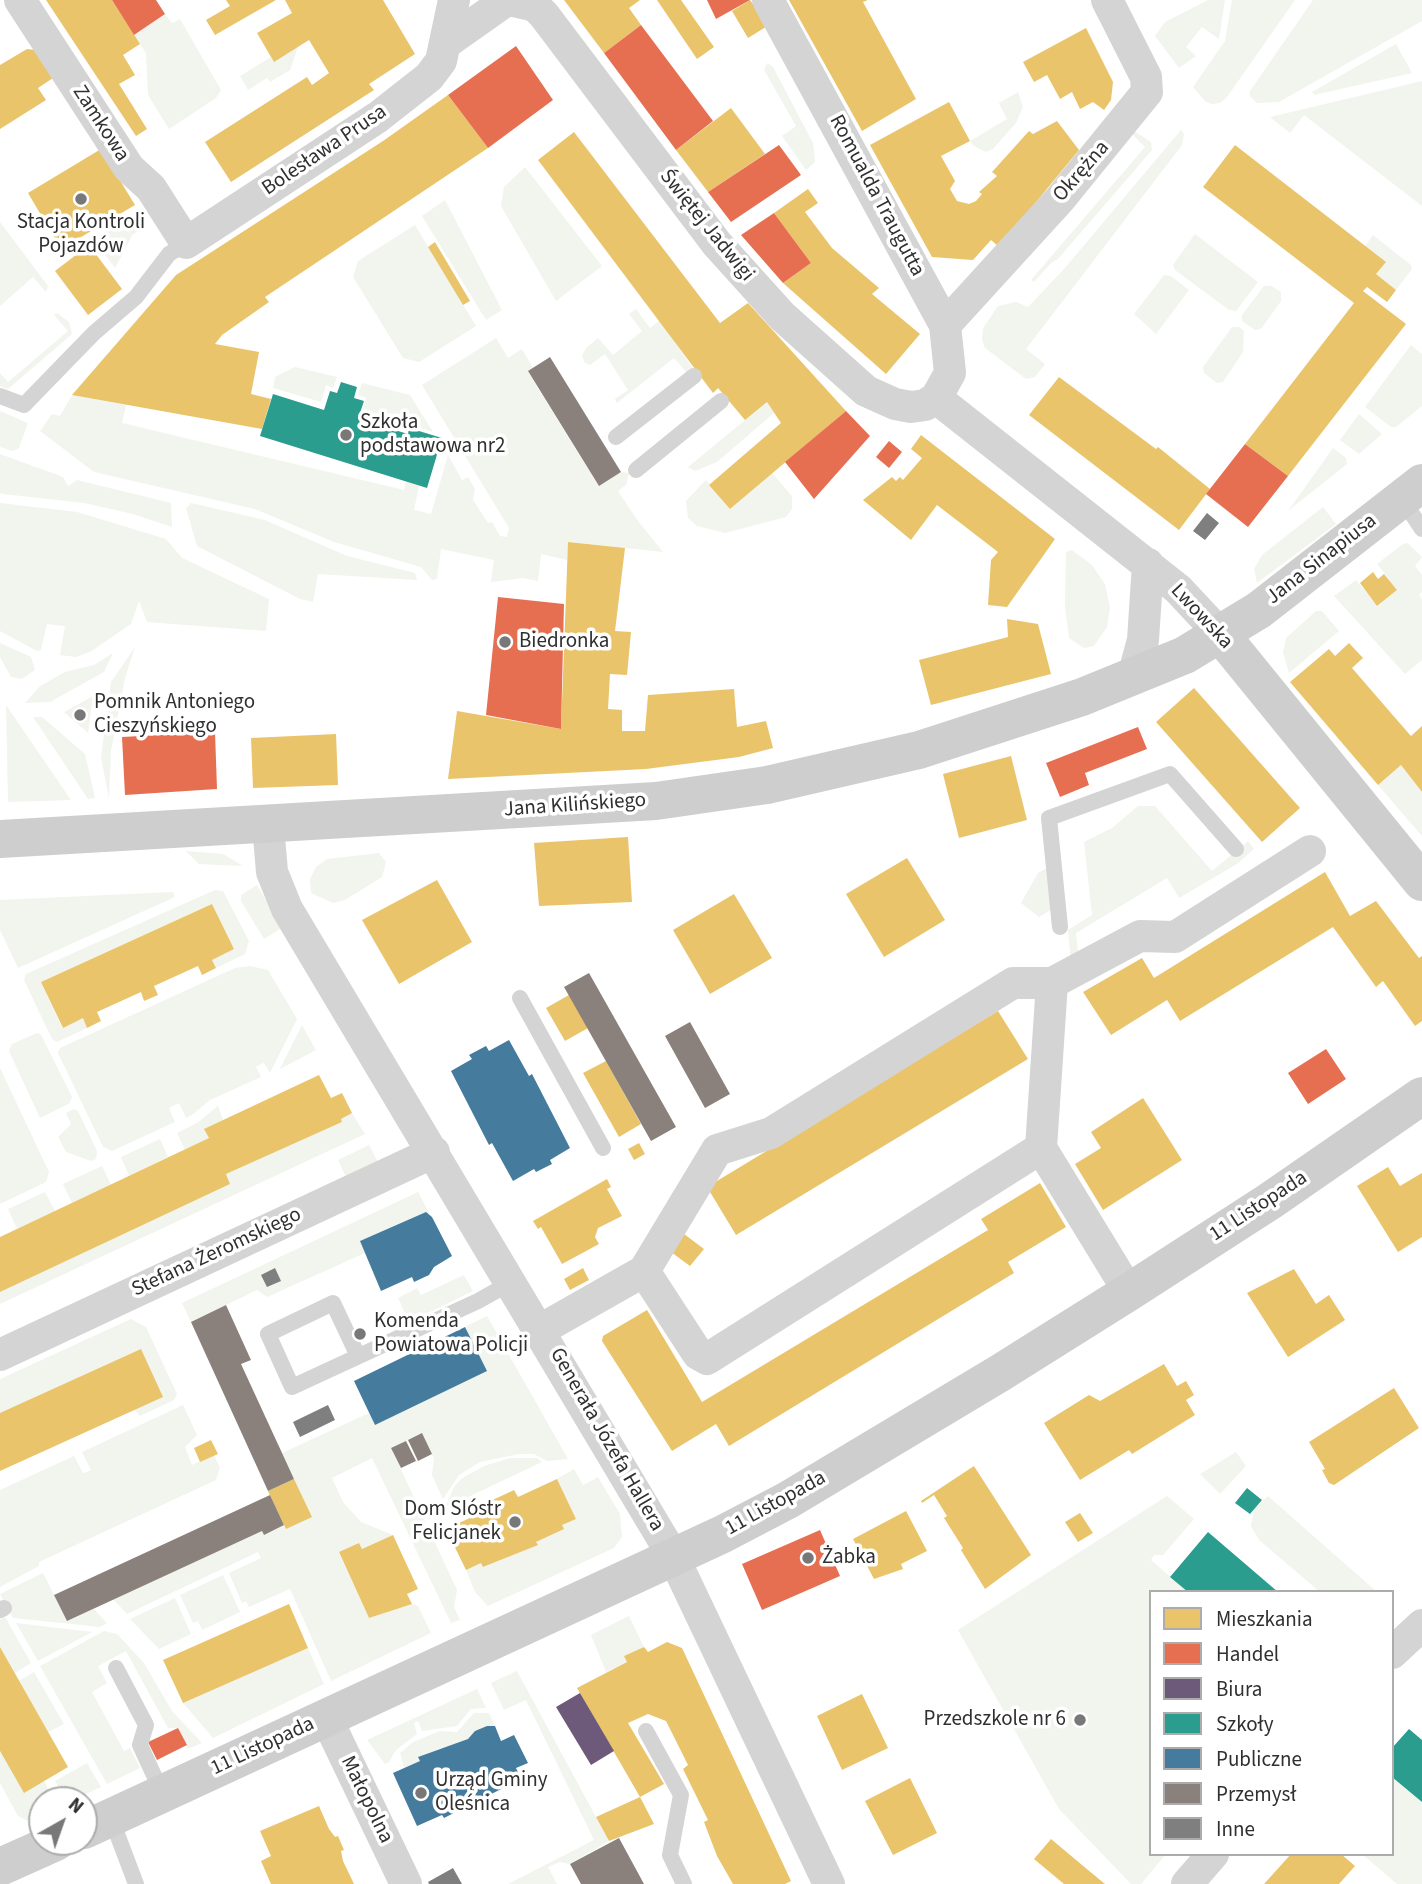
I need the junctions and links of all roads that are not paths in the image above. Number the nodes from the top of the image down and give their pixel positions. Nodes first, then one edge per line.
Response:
1 (454, 0) edge
2 (508, 0) edge
3 (768, 0) edge
4 (1107, 0) edge
5 (14, 6) edge
6 (446, 43) junction
7 (186, 243) junction
8 (945, 325) junction
9 (694, 376) dead end
10 (0, 396) edge
11 (936, 398) junction
12 (721, 401) dead end
13 (616, 437) dead end
14 (636, 470) dead end
15 (1415, 503) edge
16 (1148, 564) junction
17 (1221, 635) junction
18 (1133, 677) junction
19 (268, 825) junction
20 (0, 839) edge
21 (1236, 849) dead end
22 (1310, 851) dead end
23 (1422, 883) edge
24 (1060, 927) dead end
25 (1052, 983) junction
26 (520, 998) dead end
27 (1422, 1096) edge
28 (603, 1148) dead end
29 (1041, 1148) junction
30 (434, 1152) junction
31 (644, 1270) junction
32 (512, 1282) junction
33 (1129, 1292) junction
34 (540, 1330) junction
35 (0, 1355) edge
36 (358, 1356) junction
37 (673, 1556) junction
38 (1422, 1625) edge
39 (1394, 1651) edge
40 (116, 1668) dead end
41 (326, 1717) junction
42 (646, 1731) dead end
43 (163, 1795) junction
44 (98, 1824) edge
45 (98, 1826) edge
46 (28, 1852) edge
47 (1211, 1856) edge
48 (2, 1861) edge
49 (401, 1873) edge
50 (824, 1882) edge
51 (136, 1884) edge
52 (684, 1884) edge
53 (1187, 1884) edge

1 - 6 street
2 - 6 street
2 - 11 street, Świętej Jadwigi
3 - 8 street, Romualda Traugutta
4 - 8 street, Okrężna
5 - 7 street, Zamkowa
6 - 7 street, Bolesława Prusa
7 - 10 lane
8 - 11 street, Romualda Traugutta
9 - 13 lane
11 - 16 street, Lwowska
12 - 14 lane
15 - 17 street, Jana Sinapiusa
16 - 17 street, Lwowska
16 - 18 street
17 - 18 street, Jana Kilińskiego
17 - 23 street, Lwowska
18 - 19 street, Jana Kilińskiego
19 - 20 street, Jana Kilińskiego
19 - 30 street, Generała Józefa Hallera
21 - 24 lane
22 - 25 street
25 - 29 street
25 - 31 street
26 - 28 lane
27 - 33 street, 11 Listopada
29 - 31 street
29 - 33 street
30 - 32 street, Generała Józefa Hallera
30 - 35 street, Stefana Żeromskiego
31 - 34 street
32 - 34 street, Generała Józefa Hallera
32 - 36 lane
33 - 37 street, 11 Listopada
34 - 37 street, Generała Józefa Hallera
36 - 36 lane
37 - 41 street, 11 Listopada
37 - 50 street, Generała Józefa Hallera
38 - 39 street
40 - 43 lane
41 - 43 street, 11 Listopada
41 - 49 street, Małopolna
42 - 52 lane
43 - 44 street, 11 Listopada
45 - 51 lane
46 - 48 street
47 - 53 street

